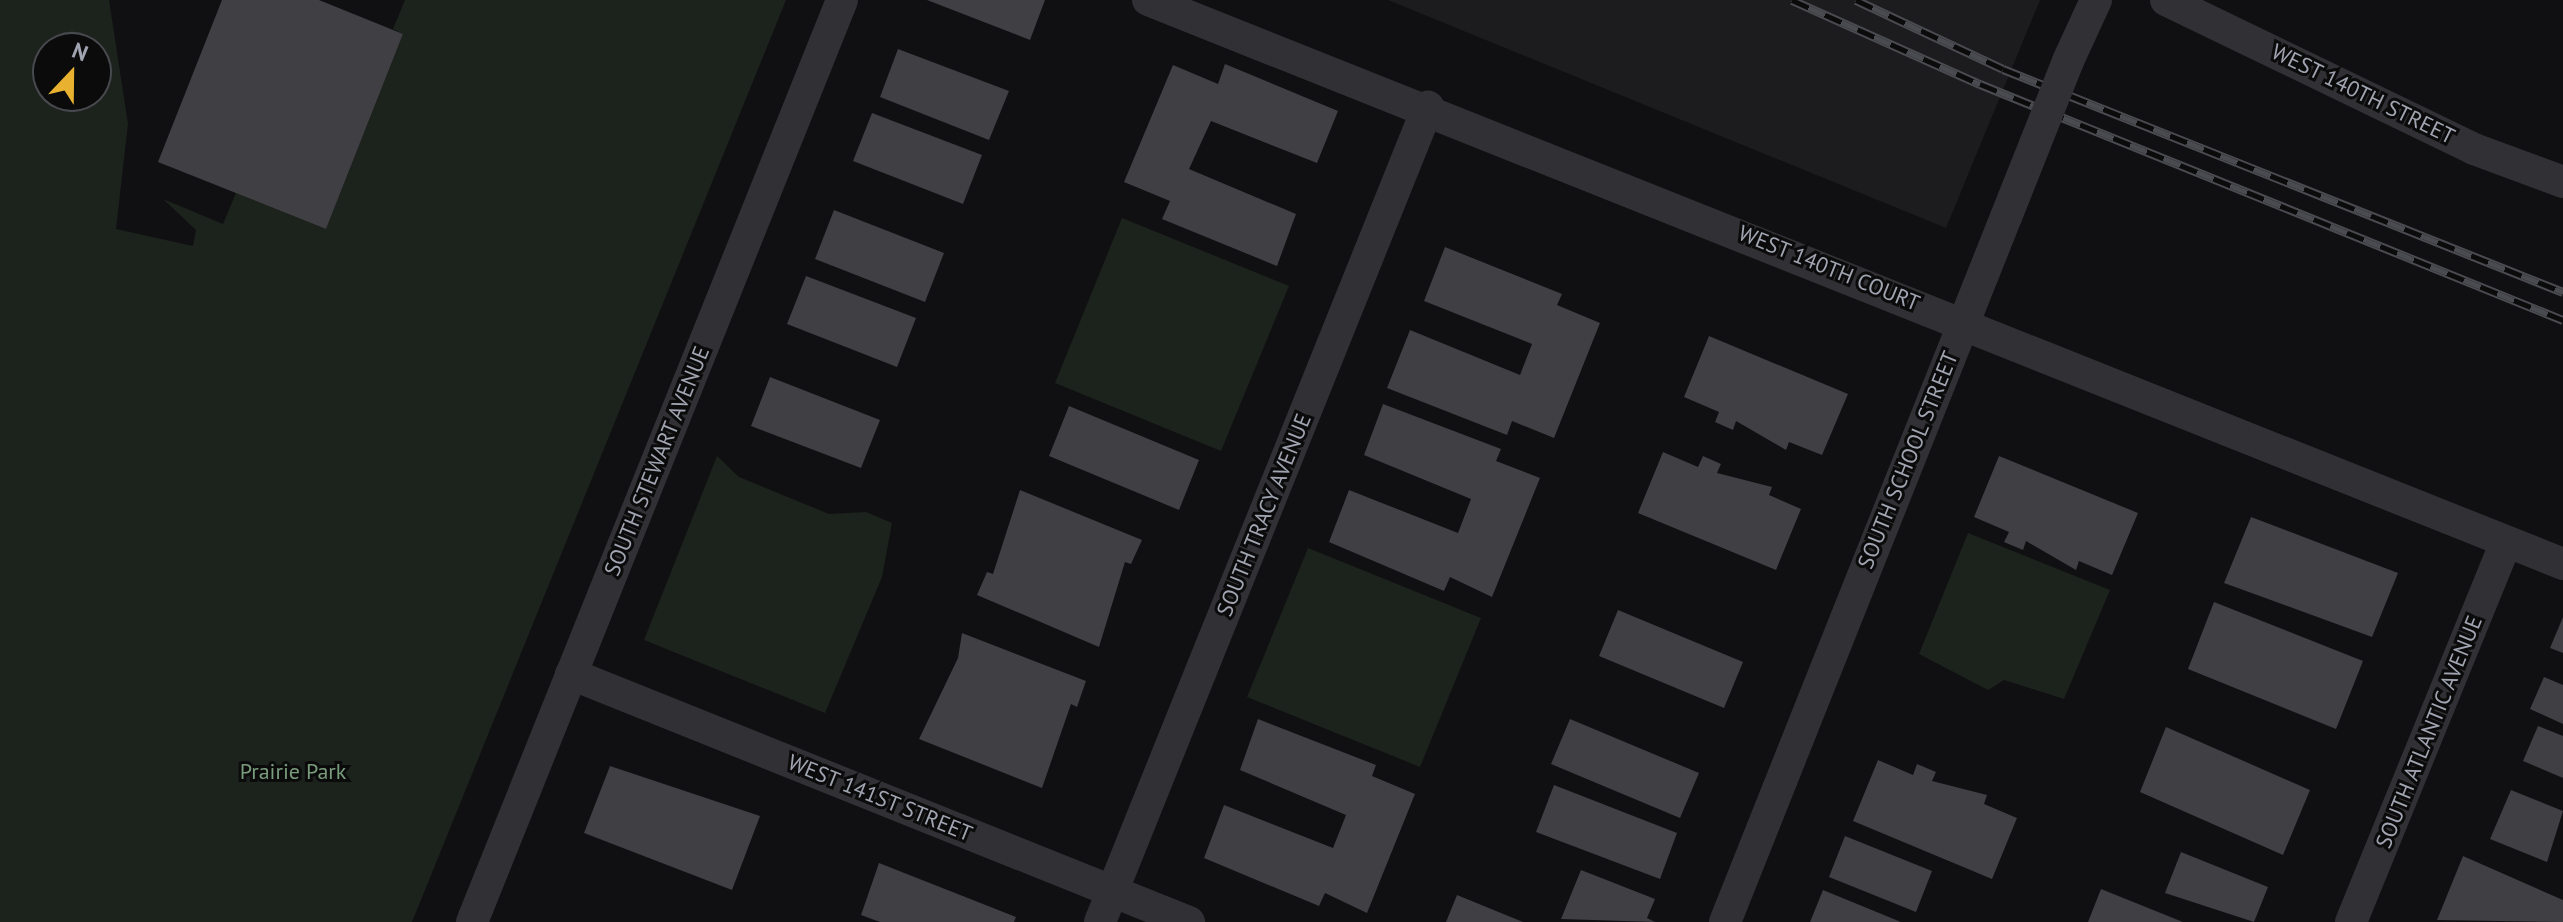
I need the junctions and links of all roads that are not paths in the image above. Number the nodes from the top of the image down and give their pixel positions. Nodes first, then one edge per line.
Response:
1 (842, 0) edge
2 (1148, 0) edge
3 (2096, 0) edge
4 (2166, 0) edge
5 (1428, 107) junction
6 (2563, 182) edge
7 (1963, 322) junction
8 (2506, 542) junction
9 (2563, 564) edge
10 (571, 674) junction
11 (1113, 891) junction
12 (472, 922) edge
13 (1100, 922) edge
14 (1189, 922) edge
15 (1725, 922) edge
16 (2351, 922) edge

1 - 10 street, SOUTH STEWART AVENUE
2 - 5 street, WEST 140TH COURT
3 - 7 street, SOUTH SCHOOL STREET, bridge
4 - 6 street, WEST 140TH STREET
5 - 7 street, WEST 140TH COURT
5 - 11 street, SOUTH TRACY AVENUE
7 - 8 street, WEST 140TH COURT
7 - 15 street, SOUTH SCHOOL STREET
8 - 9 street, WEST 140TH COURT
8 - 16 street, SOUTH ATLANTIC AVENUE
10 - 11 street, WEST 141ST STREET
10 - 12 street, SOUTH STEWART AVENUE
11 - 13 street, SOUTH TRACY AVENUE
11 - 14 street, WEST 141ST STREET

